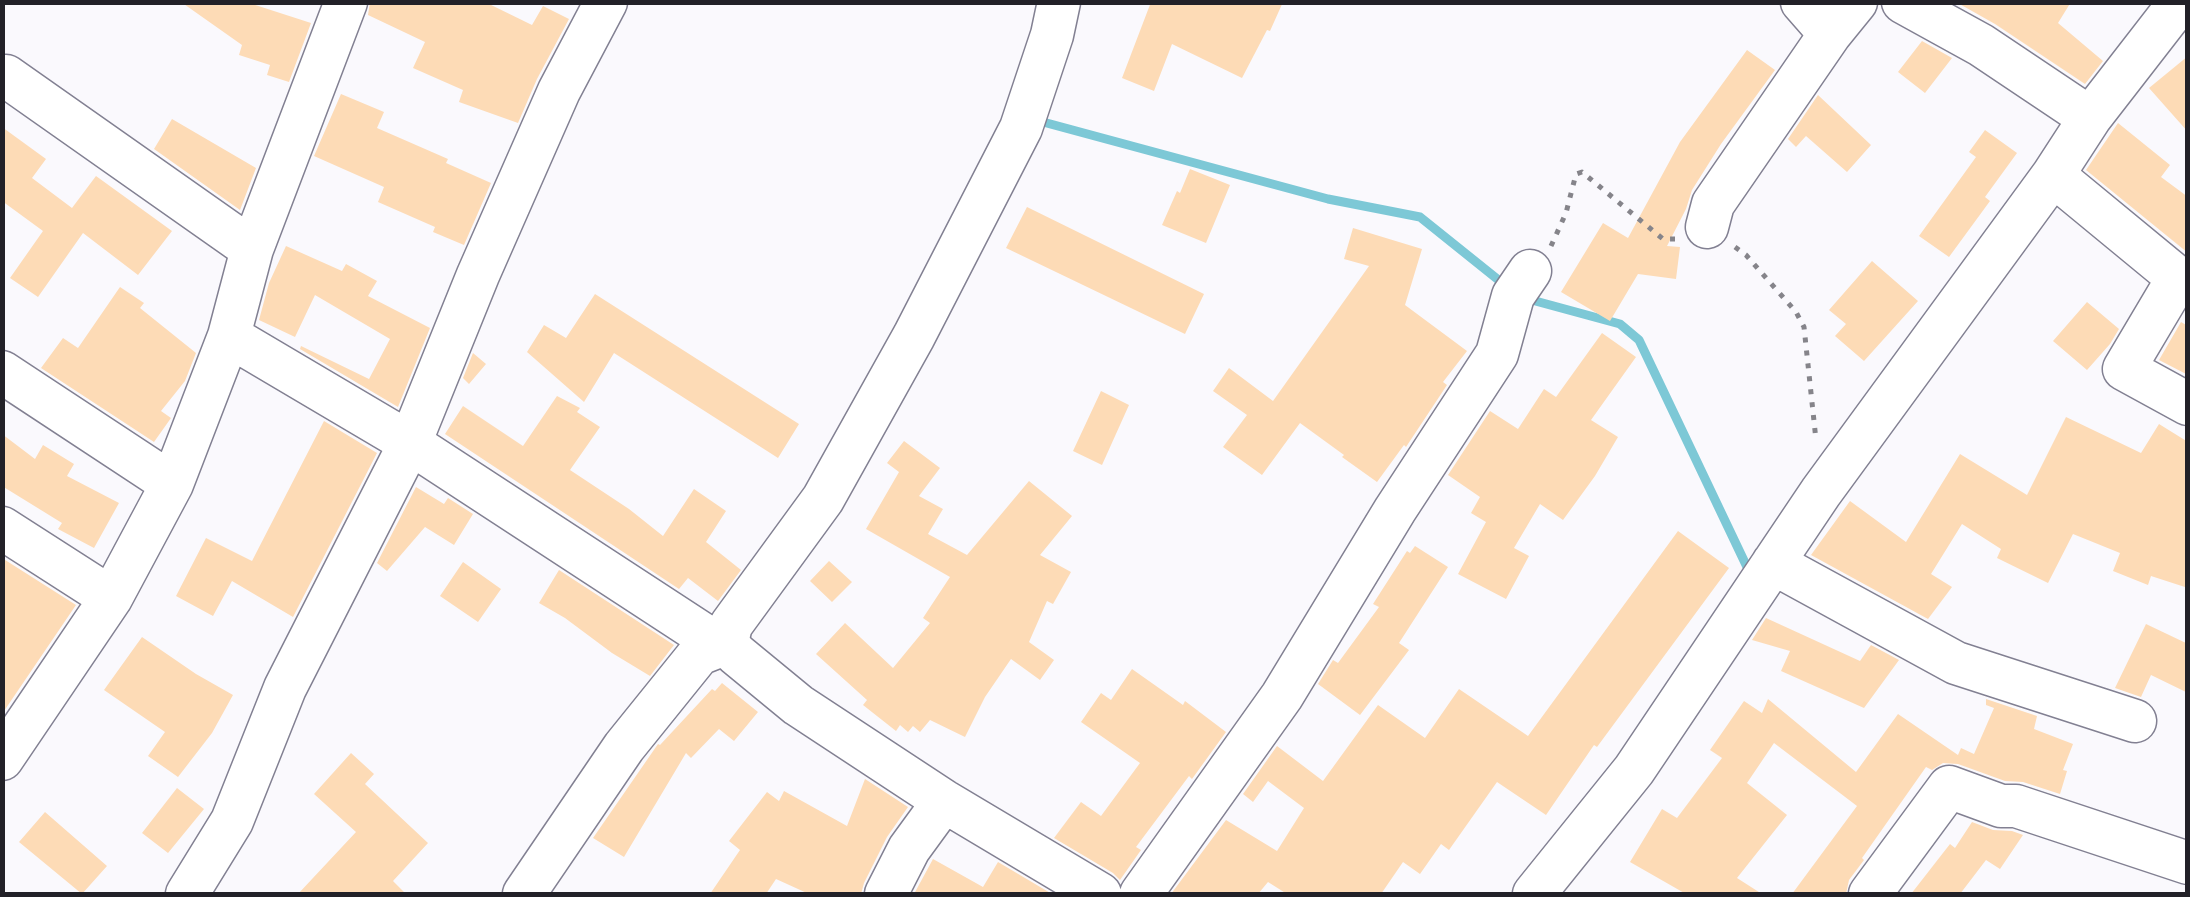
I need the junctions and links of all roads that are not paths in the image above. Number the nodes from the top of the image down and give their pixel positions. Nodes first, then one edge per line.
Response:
1 (606, 2) edge
2 (1059, 2) edge
3 (1802, 2) edge
4 (1903, 2) edge
5 (2180, 2) edge
6 (337, 7) edge
7 (1843, 18) edge
8 (6, 76) dead end
9 (2090, 118) junction
10 (2054, 175) junction
11 (1707, 227) road end
12 (252, 249) junction
13 (1530, 271) road end
14 (2183, 281) edge
15 (229, 336) junction
16 (2, 372) edge
17 (2188, 404) edge
18 (410, 443) junction
19 (172, 484) junction
20 (2, 528) edge
21 (1773, 563) junction
22 (111, 598) junction
23 (727, 642) junction
24 (2134, 721) dead end
25 (2, 759) edge
26 (944, 801) junction
27 (2188, 863) edge
28 (187, 894) edge
29 (524, 894) edge
30 (886, 894) edge
31 (1100, 894) edge
32 (1141, 894) edge
33 (1534, 894) edge
34 (1870, 894) edge

1 - 18 street
2 - 23 street
3 - 7 street
4 - 9 street
5 - 9 street
6 - 12 street
7 - 11 street
8 - 12 street
9 - 10 street
10 - 14 street
10 - 21 street
12 - 15 street
13 - 32 street
14 - 17 street
15 - 18 street
15 - 19 street
16 - 19 street
18 - 23 street
18 - 28 street
19 - 22 street
20 - 22 street
21 - 24 street
21 - 33 street
22 - 25 street
23 - 26 street
23 - 29 street
26 - 30 street
26 - 31 street
27 - 34 street

